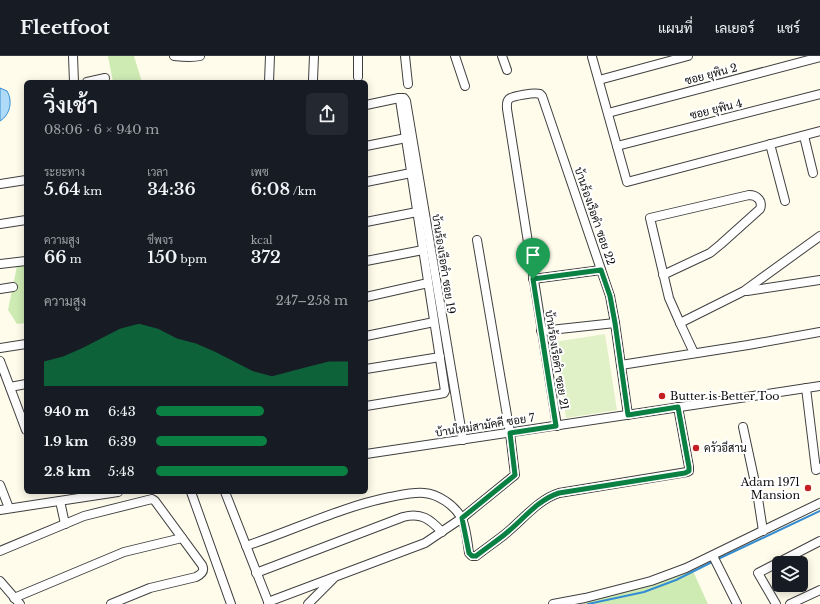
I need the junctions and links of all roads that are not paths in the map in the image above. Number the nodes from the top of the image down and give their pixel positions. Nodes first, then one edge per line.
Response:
1 (73, 56) edge
2 (174, 56) edge
3 (197, 56) edge
4 (270, 56) edge
5 (314, 56) edge
6 (358, 56) edge
7 (404, 56) edge
8 (455, 56) edge
9 (502, 56) edge
10 (688, 56) edge
11 (592, 57) dead end
12 (820, 57) edge
13 (507, 70) dead end
14 (358, 77) dead end
15 (105, 78) dead end
16 (74, 80) edge
17 (96, 80) edge
18 (269, 80) edge
19 (313, 80) dead end
20 (599, 80) junction
21 (408, 84) dead end
22 (465, 86) dead end
23 (820, 94) edge
24 (399, 98) junction
25 (368, 105) edge
26 (507, 109) joint
27 (608, 113) junction
28 (820, 131) edge
29 (804, 136) junction
30 (406, 138) junction
31 (770, 144) junction
32 (368, 146) edge
33 (617, 146) junction
34 (411, 173) junction
35 (813, 173) dead end
36 (24, 180) edge
37 (368, 182) edge
38 (0, 184) edge
39 (785, 201) dead end
40 (418, 212) junction
41 (24, 220) edge
42 (368, 222) edge
43 (0, 224) edge
44 (820, 236) edge
45 (478, 240) dead end
46 (423, 250) junction
47 (24, 261) edge
48 (368, 261) edge
49 (0, 264) edge
50 (601, 270) junction
51 (664, 275) junction
52 (533, 279) junction
53 (820, 280) edge
54 (428, 283) junction
55 (14, 287) dead end
56 (0, 289) edge
57 (744, 291) junction
58 (368, 297) edge
59 (434, 322) junction
60 (615, 323) junction
61 (680, 323) junction
62 (541, 331) junction
63 (820, 332) edge
64 (368, 336) edge
65 (24, 344) edge
66 (0, 348) edge
67 (694, 353) junction
68 (440, 357) junction
69 (0, 361) edge
70 (621, 365) junction
71 (368, 369) edge
72 (24, 384) edge
73 (820, 386) edge
74 (10, 387) junction
75 (806, 388) junction
76 (368, 406) edge
77 (678, 407) junction
78 (628, 415) junction
79 (24, 422) edge
80 (556, 426) junction
81 (743, 427) dead end
82 (510, 433) junction
83 (463, 440) junction
84 (368, 454) edge
85 (820, 468) edge
86 (0, 485) edge
87 (104, 494) edge
88 (192, 494) edge
89 (226, 494) edge
90 (63, 500) junction
91 (820, 503) edge
92 (9, 508) junction
93 (0, 510) edge
94 (462, 518) junction
95 (68, 523) junction
96 (763, 531) junction
97 (442, 532) junction
98 (182, 538) junction
99 (820, 541) edge
100 (246, 546) junction
101 (0, 551) edge
102 (715, 559) junction
103 (256, 572) junction
104 (335, 577) junction
105 (0, 581) edge
106 (820, 590) edge
107 (17, 601) edge
108 (269, 603) edge
109 (111, 604) edge
110 (231, 604) edge
111 (308, 604) edge
112 (553, 604) edge
113 (737, 604) edge
114 (776, 604) edge
115 (790, 604) edge

1 - 16 street
2 - 3 street
4 - 18 street
5 - 19 street
6 - 14 street
7 - 21 street
8 - 22 street
9 - 13 street
10 - 20 street
11 - 20 street
12 - 27 street, ซอย ยุพิน 2
15 - 17 street
20 - 27 street
23 - 33 street, ซอย ยุพิน 4
24 - 25 street
24 - 30 street
24 - 83 street, บ้านร้องเรือคำ ซอย 19
26 - 50 street, บ้านร้องเรือคำ ซอย 22
26 - 52 street, บ้านร้องเรือคำ ซอย 21
27 - 33 street
28 - 29 street
29 - 31 street
29 - 35 street
30 - 32 street
30 - 34 street
31 - 33 street
31 - 39 street
34 - 37 street
34 - 40 street
36 - 38 street
40 - 42 street
40 - 46 street
41 - 43 street
44 - 57 street
45 - 82 street
46 - 48 street
46 - 54 street
47 - 49 street
50 - 52 street
50 - 60 street, บ้านร้องเรือคำ ซอย 22
51 - 51 street
51 - 61 street
52 - 62 street, บ้านร้องเรือคำ ซอย 21
53 - 57 street
54 - 58 street
54 - 59 street
55 - 56 street
57 - 61 street
59 - 64 street
59 - 68 street
60 - 62 street
60 - 70 street, บ้านร้องเรือคำ ซอย 22
61 - 67 street
62 - 80 street, บ้านร้องเรือคำ ซอย 21
63 - 67 street
65 - 66 street
67 - 70 street
68 - 71 street
68 - 76 street
69 - 74 street
70 - 78 street, บ้านร้องเรือคำ ซอย 22
72 - 74 street
73 - 75 street, บ้านใหม่สามัคคี ซอย 7
74 - 79 street
75 - 77 street, บ้านใหม่สามัคคี ซอย 7
75 - 85 street
77 - 78 street, บ้านใหม่สามัคคี ซอย 7
77 - 94 street
78 - 80 street, บ้านใหม่สามัคคี ซอย 7
80 - 82 street, บ้านใหม่สามัคคี ซอย 7
81 - 96 street
82 - 83 street, บ้านใหม่สามัคคี ซอย 7
82 - 94 street
83 - 84 street, บ้านใหม่สามัคคี ซอย 7
86 - 92 street
87 - 90 street
88 - 110 street
89 - 100 street
90 - 92 street
90 - 95 street
91 - 96 street
92 - 93 street
94 - 97 street
94 - 100 street
95 - 98 street
95 - 101 street
96 - 102 street
97 - 103 street
97 - 104 street
98 - 107 street
98 - 109 street
99 - 114 street
100 - 103 street
102 - 112 street
102 - 113 street
103 - 108 street
104 - 108 street
104 - 111 street
105 - 107 street
106 - 115 street

